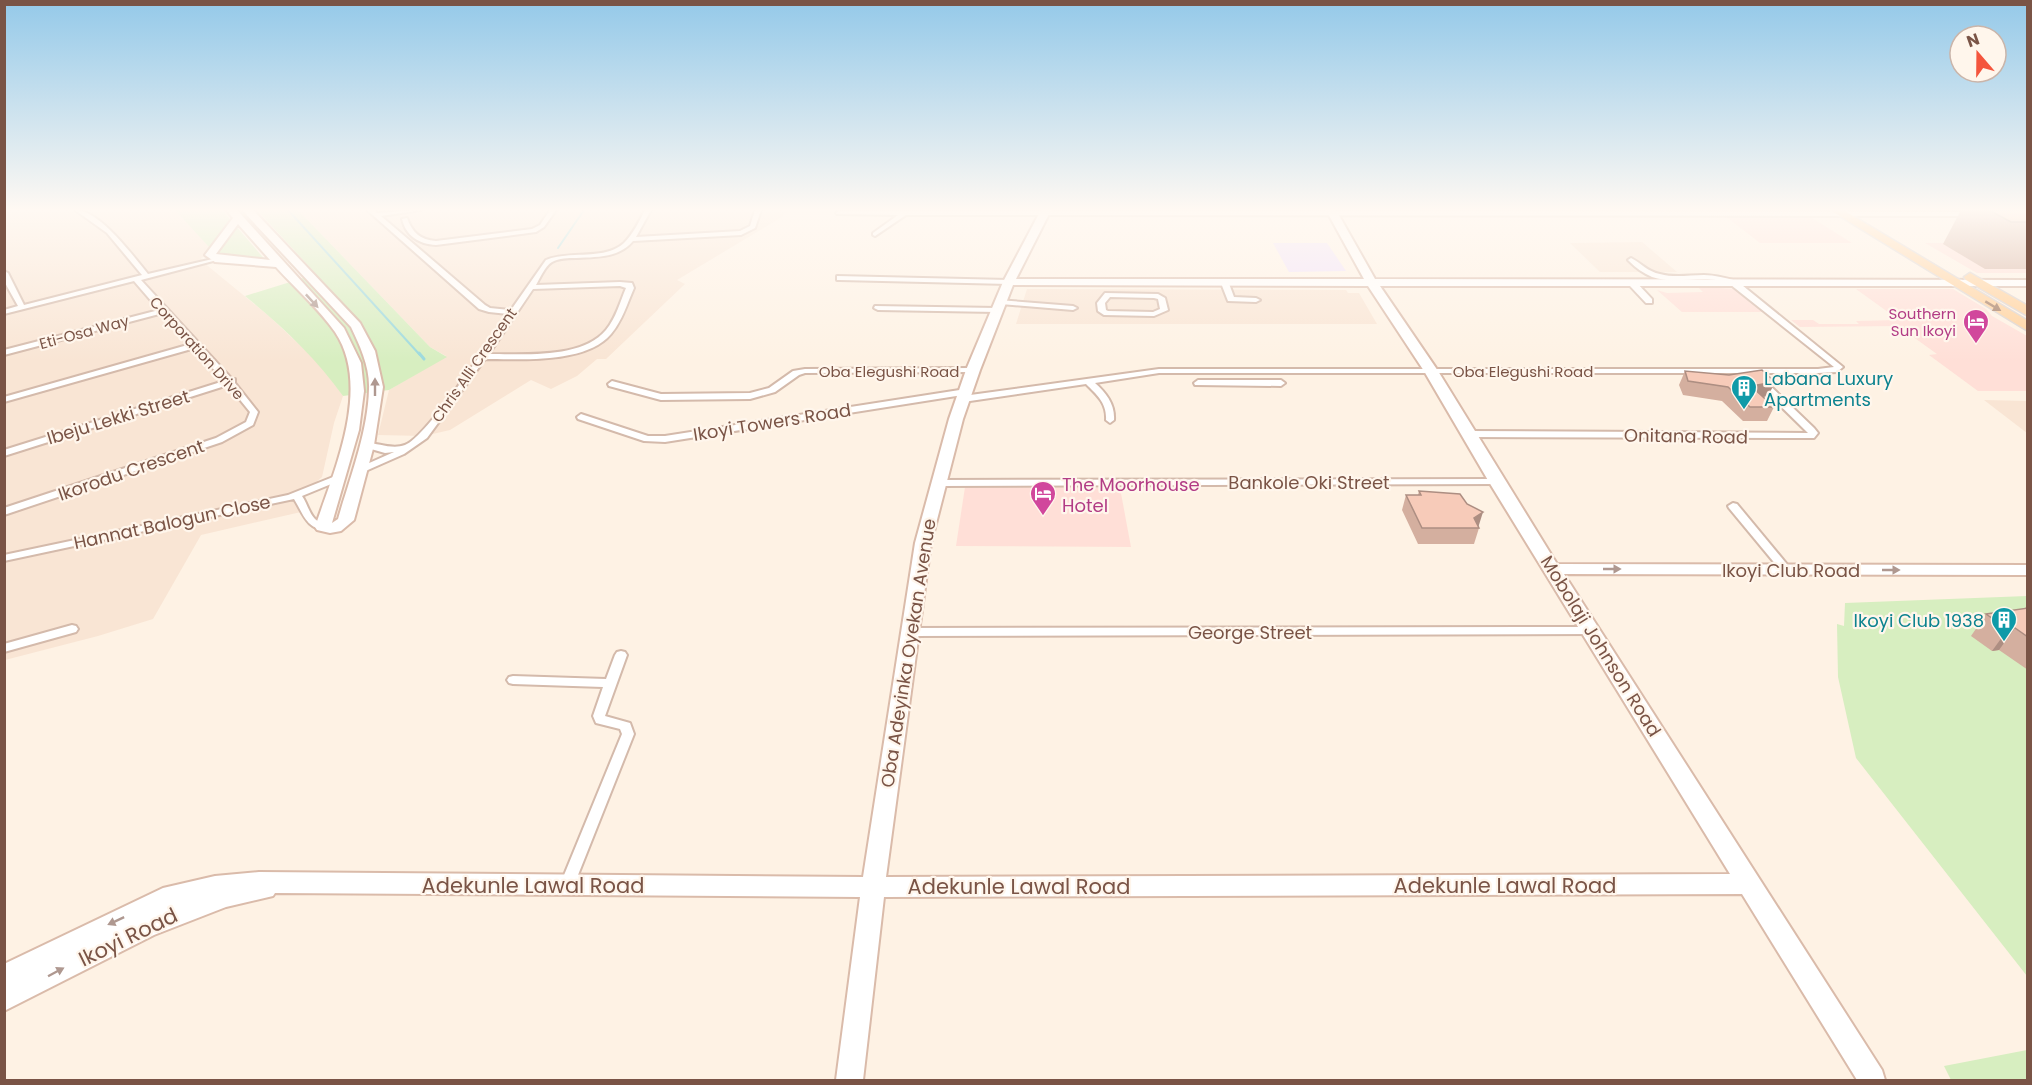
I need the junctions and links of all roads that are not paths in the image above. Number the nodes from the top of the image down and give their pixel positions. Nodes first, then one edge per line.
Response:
1 (1631, 260) dead end
2 (130, 261) edge
3 (199, 261) edge
4 (247, 261) edge
5 (276, 261) edge
6 (287, 261) edge
7 (427, 261) edge
8 (549, 261) edge
9 (1020, 261) edge
10 (1359, 261) edge
11 (1919, 261) edge
12 (1942, 261) edge
13 (279, 264) junction
14 (4, 273) edge
15 (141, 276) junction
16 (840, 278) dead end
17 (1009, 282) junction
18 (1225, 282) junction
19 (1954, 282) junction
20 (1978, 282) junction
21 (1107, 283) junction
22 (1372, 283) junction
23 (1734, 283) junction
24 (2028, 283) edge
25 (1633, 284) junction
26 (529, 287) junction
27 (1108, 295) junction
28 (1256, 300) dead end
29 (1649, 301) dead end
30 (999, 306) junction
31 (22, 308) junction
32 (878, 308) dead end
33 (1073, 308) dead end
34 (162, 311) junction
35 (4, 312) edge
36 (513, 312) junction
37 (2028, 312) edge
38 (2028, 327) edge
39 (196, 345) junction
40 (4, 353) edge
41 (483, 357) junction
42 (973, 370) junction
43 (1236, 371) junction
44 (1431, 371) junction
45 (1750, 371) junction
46 (232, 381) junction
47 (1088, 381) junction
48 (1198, 383) dead end
49 (1240, 383) junction
50 (1281, 383) dead end
51 (612, 384) dead end
52 (965, 395) junction
53 (4, 400) edge
54 (580, 417) dead end
55 (253, 418) joint
56 (1110, 420) dead end
57 (1468, 434) junction
58 (367, 445) junction
59 (408, 447) junction
60 (4, 453) edge
61 (361, 470) junction
62 (338, 478) junction
63 (1497, 482) junction
64 (940, 483) junction
65 (296, 495) junction
66 (1733, 506) dead end
67 (4, 512) edge
68 (323, 527) junction
69 (4, 558) edge
70 (1554, 569) junction
71 (1786, 570) junction
72 (2028, 570) edge
73 (72, 629) dead end
74 (1590, 631) junction
75 (909, 632) junction
76 (4, 648) edge
77 (621, 655) dead end
78 (513, 680) dead end
79 (611, 683) junction
80 (1750, 884) junction
81 (567, 885) junction
82 (873, 886) junction
83 (176, 903) junction
84 (4, 977) edge
85 (4, 999) edge
86 (850, 1080) edge
87 (1872, 1080) edge

1 - 23 street, Oba Elegushi Road
2 - 15 street, Corporation Drive
3 - 15 street
4 - 13 main road
5 - 13 main road
58 -> 6 main road
7 - 36 street
8 - 26 street, Chris Alli Crescent
9 - 17 main road, Oba Adeyinka Oyekan Avenue
10 - 22 main road, Mobolaji Johnson Road
11 - 19 main road
12 - 20 main road
13 -> 62 main road
14 - 31 street
15 - 31 street
15 - 34 street, Corporation Drive
16 - 17 street
17 - 21 main road
17 - 30 main road, Oba Adeyinka Oyekan Avenue
18 - 21 main road
18 - 22 main road
18 - 28 street
19 - 20 main road
19 - 23 main road
19 -> 38 main road
20 - 24 main road
20 - 37 main road
21 - 27 street
22 - 25 main road
22 - 44 main road, Mobolaji Johnson Road
23 - 25 main road
23 - 45 street, Oba Elegushi Road
25 - 29 street
26 - 36 street, Chris Alli Crescent
26 - 41 street
27 - 27 street
30 - 32 street
30 - 33 street
30 - 42 main road, Oba Adeyinka Oyekan Avenue
31 - 35 street
34 - 39 street, Corporation Drive
34 - 40 street, Eti-Osa Way
36 - 41 street, Chris Alli Crescent
39 - 46 street, Corporation Drive
39 - 53 street
41 - 59 street, Chris Alli Crescent
42 - 51 street, Oba Elegushi Road
42 - 52 main road, Oba Adeyinka Oyekan Avenue
43 - 44 street, Oba Elegushi Road
43 - 47 street, Oba Elegushi Road
43 - 49 street
44 - 45 street, Oba Elegushi Road
44 - 57 main road, Mobolaji Johnson Road
45 - 57 street, Onitana Road
46 - 55 street, Corporation Drive
46 - 60 street, Ibeju Lekki Street
47 - 52 street, Oba Elegushi Road
47 - 56 street
48 - 49 street
49 - 50 street
52 - 54 street, Ikoyi Towers Road
52 - 64 main road, Oba Adeyinka Oyekan Avenue
55 - 67 street, Ikorodu Crescent
57 - 63 main road, Mobolaji Johnson Road
58 - 59 street
58 - 61 main road
59 - 61 street, Chris Alli Crescent
61 - 68 main road
62 - 65 street, Hannat Balogun Close
62 - 68 main road
63 - 64 street, Bankole Oki Street
63 - 70 main road, Mobolaji Johnson Road
64 - 75 main road, Oba Adeyinka Oyekan Avenue
65 - 68 street
65 - 69 street, Hannat Balogun Close
66 - 71 street
70 -> 71 main road, Ikoyi Club Road
70 - 74 main road, Mobolaji Johnson Road
71 -> 72 main road, Ikoyi Club Road
73 - 76 street
74 - 75 street, George Street
74 - 80 main road, Mobolaji Johnson Road
75 - 82 main road, Oba Adeyinka Oyekan Avenue
77 - 79 street
78 - 79 street
79 - 81 street
80 - 82 main road, Adekunle Lawal Road
80 - 87 main road, Mobolaji Johnson Road
81 - 82 main road, Adekunle Lawal Road
81 - 83 main road, Adekunle Lawal Road
82 - 86 main road, Oba Adeyinka Oyekan Avenue
83 -> 84 main road, Ikoyi Road
85 -> 83 main road, Ikoyi Road

